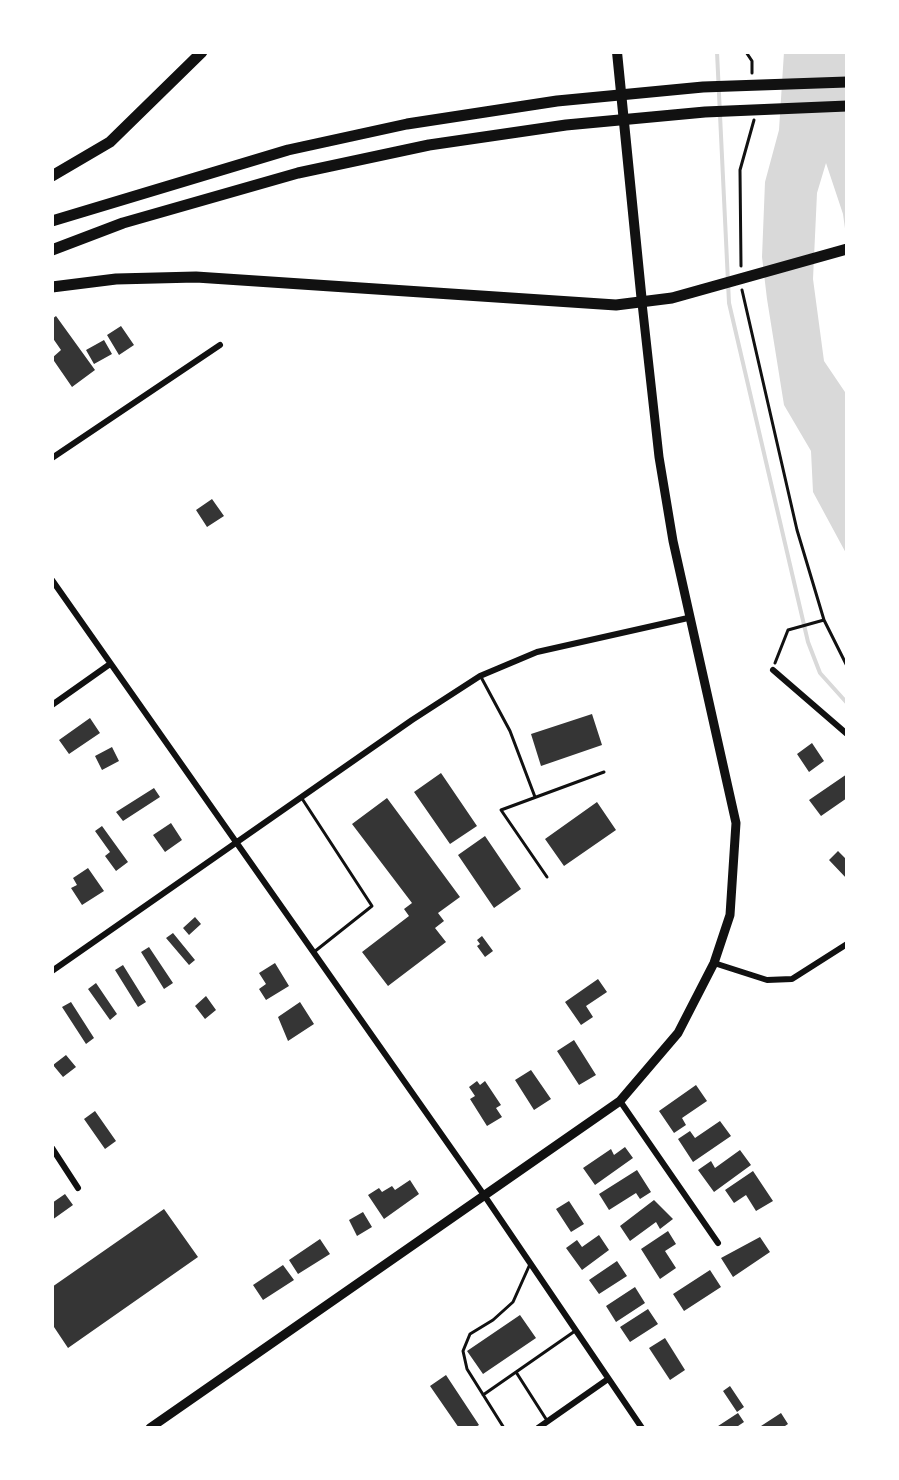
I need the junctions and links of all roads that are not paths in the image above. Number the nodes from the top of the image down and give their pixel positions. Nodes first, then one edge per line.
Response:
1 (202, 52) edge
2 (617, 52) edge
3 (847, 82) edge
4 (847, 106) edge
5 (52, 176) edge
6 (52, 221) edge
7 (847, 249) edge
8 (52, 250) edge
9 (52, 287) edge
10 (642, 303) junction
11 (220, 345) dead end
12 (52, 458) edge
13 (52, 580) edge
14 (688, 618) junction
15 (110, 664) junction
16 (773, 670) road end
17 (480, 676) junction
18 (52, 705) edge
19 (847, 734) edge
20 (604, 772) dead end
21 (301, 797) junction
22 (535, 797) junction
23 (237, 842) junction
24 (547, 877) dead end
25 (847, 944) edge
26 (314, 952) junction
27 (714, 963) junction
28 (52, 971) edge
29 (620, 1101) junction
30 (52, 1148) edge
31 (78, 1188) dead end
32 (484, 1195) junction
33 (718, 1243) dead end
34 (530, 1264) junction
35 (575, 1331) junction
36 (516, 1372) junction
37 (608, 1379) junction
38 (483, 1395) junction
39 (547, 1421) junction
40 (150, 1428) edge
41 (504, 1428) edge
42 (538, 1428) edge
43 (642, 1428) edge

1 - 5 highway
2 - 10 main road
3 - 6 highway
4 - 8 highway
7 - 10 highway
9 - 10 highway
10 - 14 main road
11 - 12 street
13 - 15 street
14 - 17 street
14 - 27 main road
15 - 18 street
15 - 23 street
16 - 19 street
17 - 21 street
17 - 22 lane
20 - 22 lane
21 - 23 street
21 - 26 lane
22 - 24 lane
23 - 26 street
23 - 28 street
25 - 27 street
26 - 32 street
27 - 29 main road
29 - 32 main road
29 - 33 street
30 - 31 street
32 - 34 street
32 - 40 main road
34 - 35 street
34 - 38 lane
35 - 36 lane
35 - 37 street
36 - 38 lane
36 - 39 lane
37 - 39 street
37 - 43 street
38 - 41 lane
39 - 42 street

